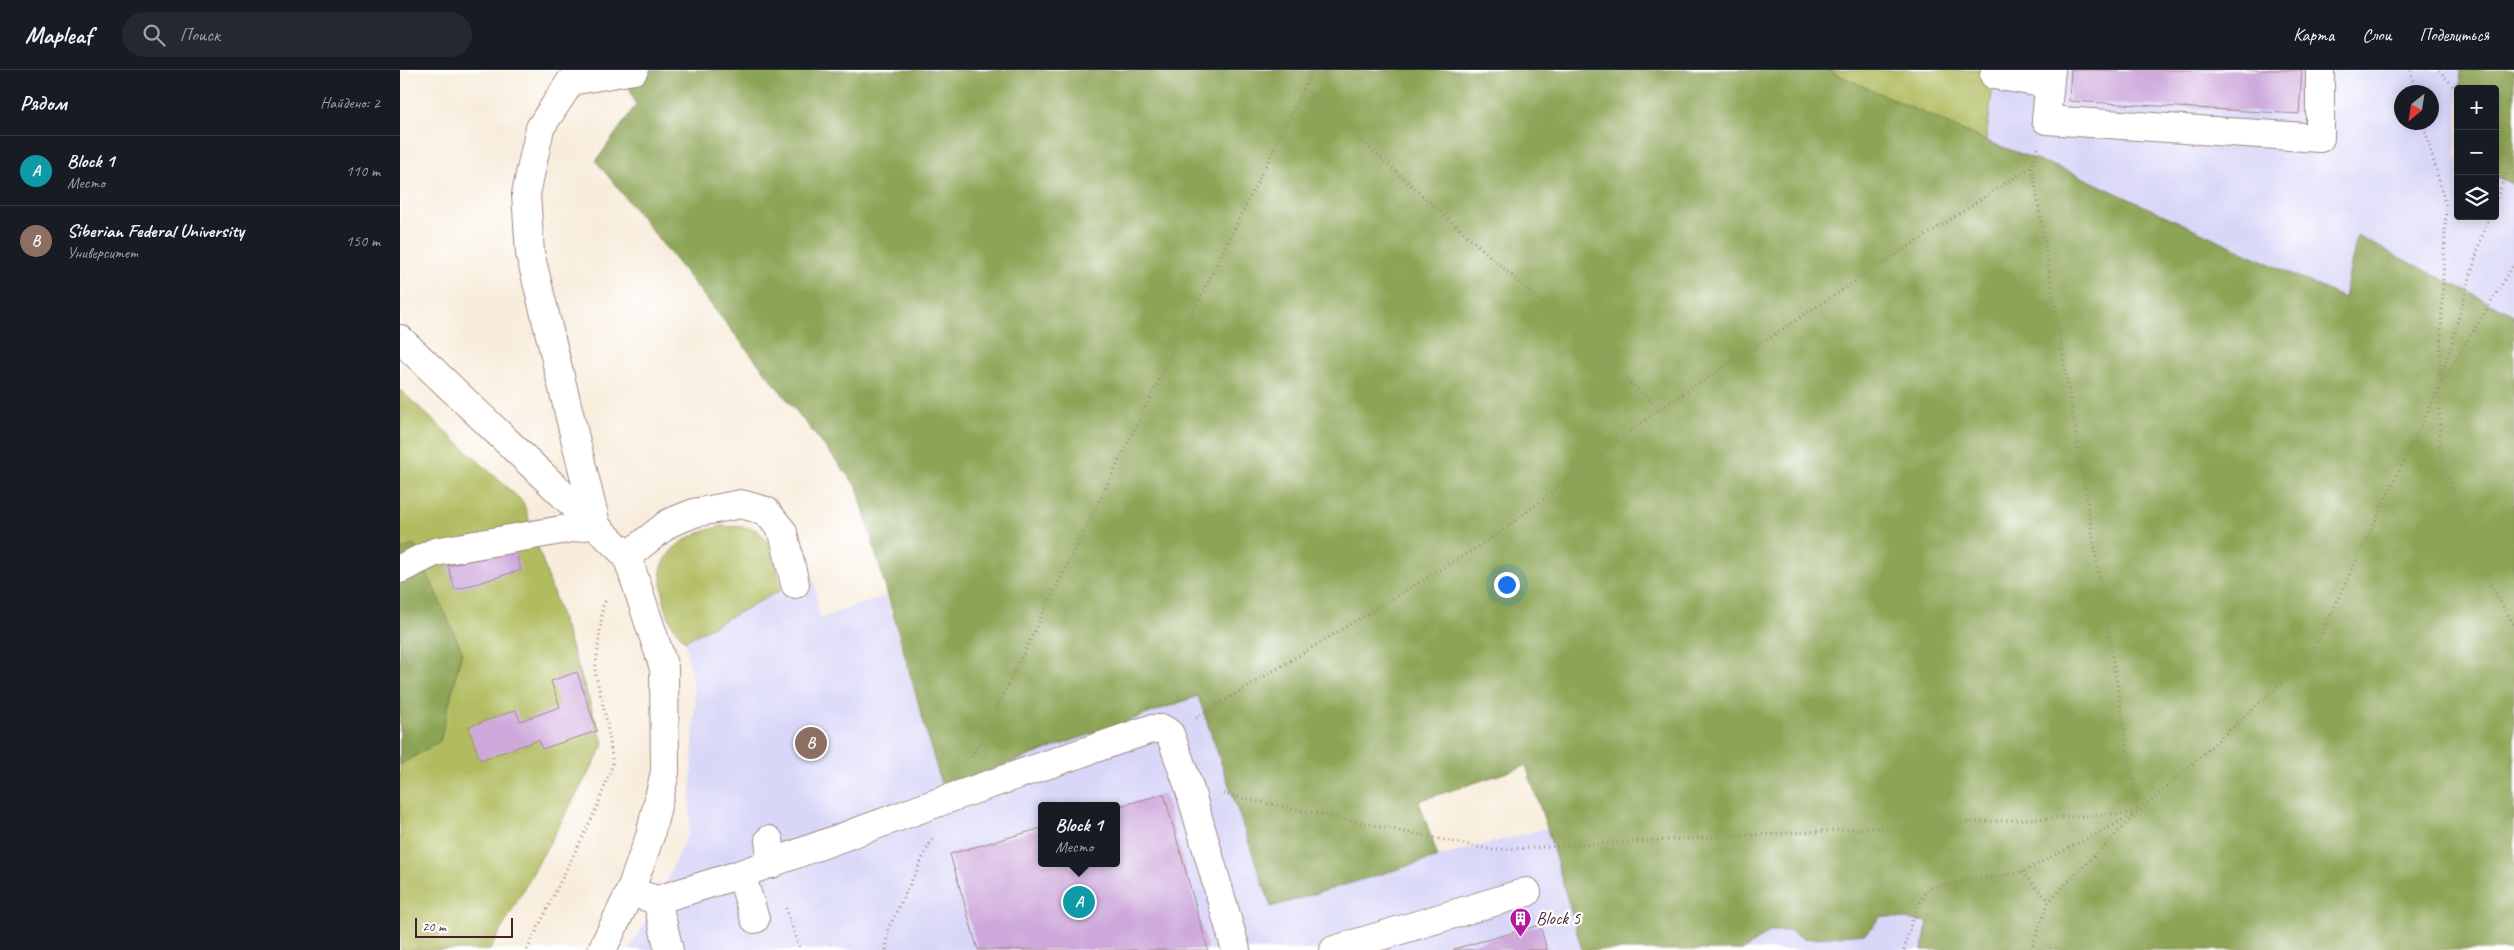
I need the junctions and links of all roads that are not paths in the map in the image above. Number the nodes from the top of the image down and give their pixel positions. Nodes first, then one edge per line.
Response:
1 (634, 70) edge
2 (2320, 70) edge
3 (570, 75) edge
4 (1994, 75) dead end
5 (2050, 77) edge
6 (400, 339) edge
7 (596, 524) junction
8 (627, 556) junction
9 (400, 569) edge
10 (795, 584) dead end
11 (741, 874) junction
12 (630, 892) junction
13 (1527, 892) dead end
14 (657, 900) junction
15 (755, 918) dead end
16 (602, 950) edge
17 (669, 950) edge
18 (1236, 950) edge
19 (1334, 950) edge

1 - 3 lane
2 - 5 lane
3 - 7 lane
4 - 5 lane
6 - 7 lane
7 - 8 lane
7 - 9 lane
8 - 10 lane
8 - 12 lane
11 - 14 lane
11 - 15 lane
11 - 18 lane
12 - 14 lane
12 - 16 lane
13 - 19 lane
14 - 17 lane

